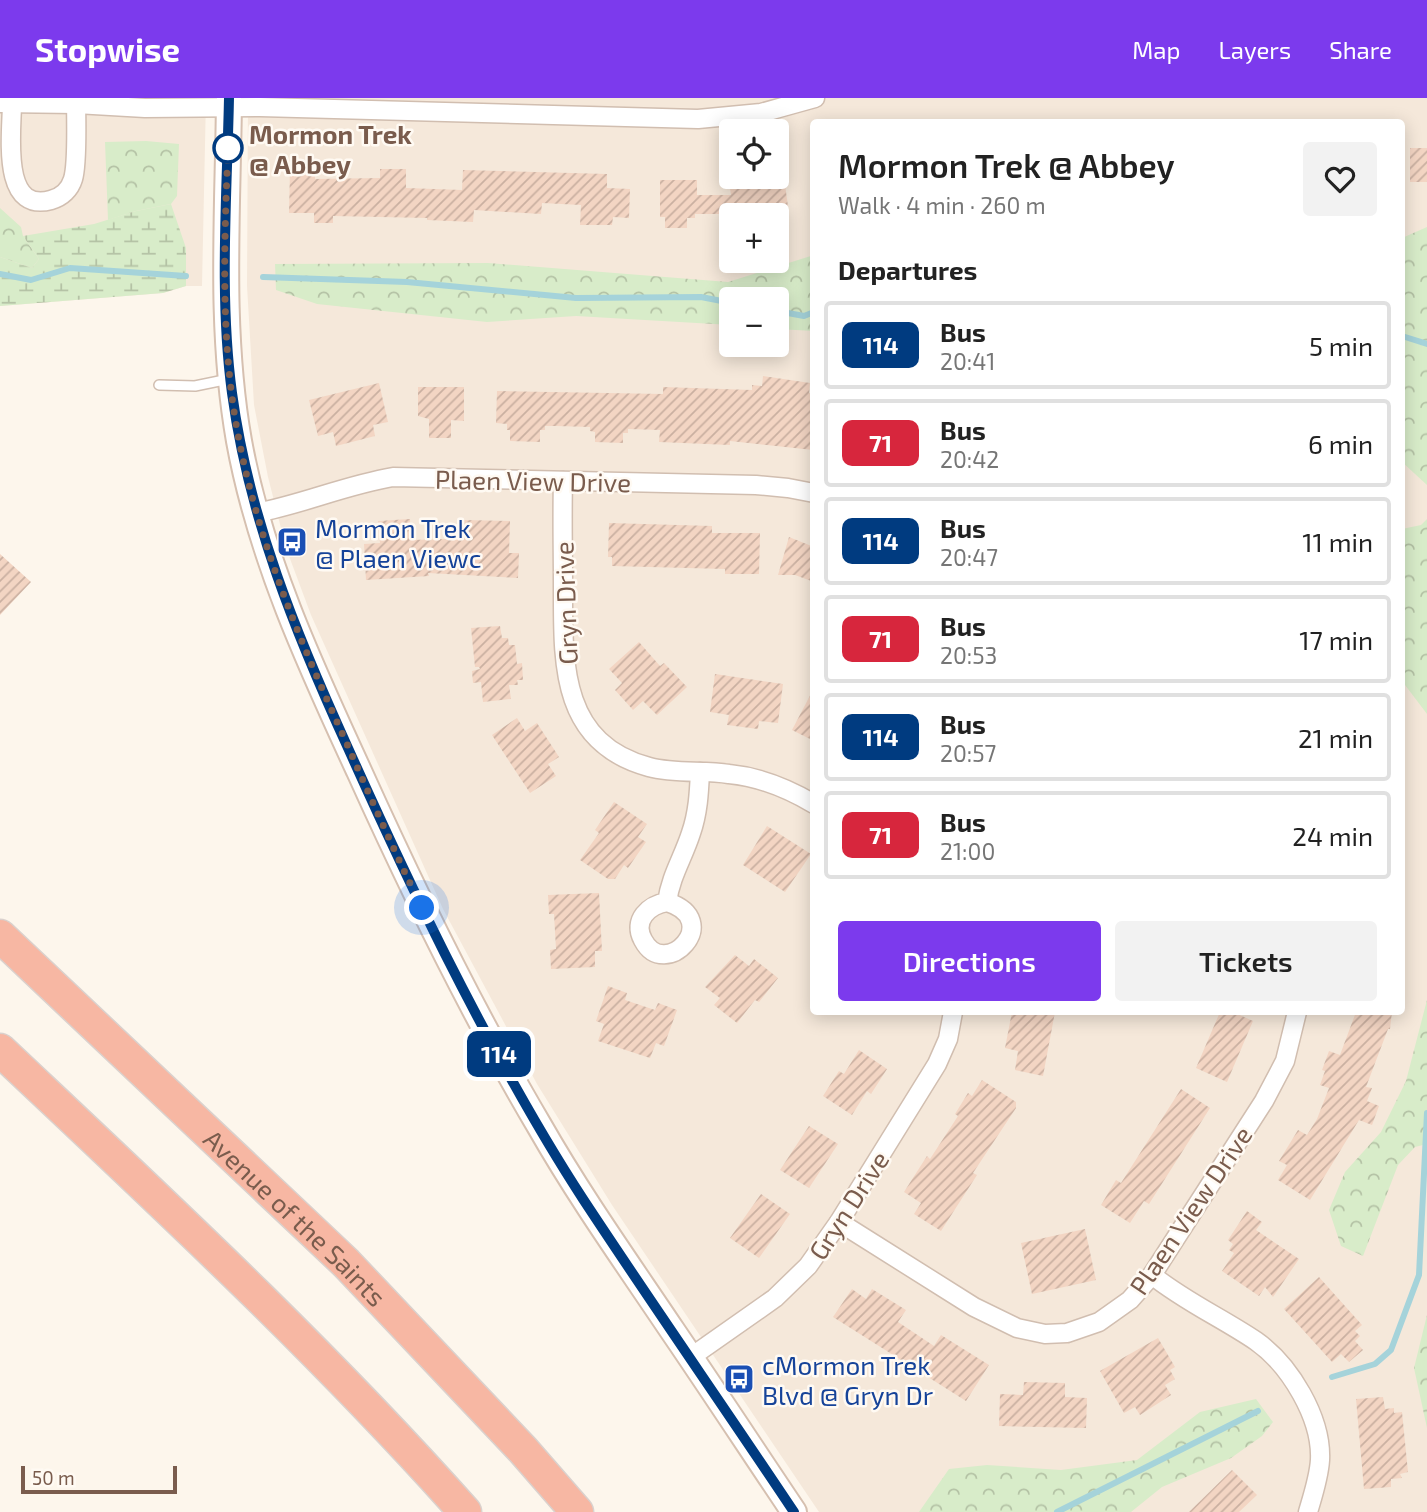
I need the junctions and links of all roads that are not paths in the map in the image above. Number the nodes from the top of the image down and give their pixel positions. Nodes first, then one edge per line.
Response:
1 (816, 98) edge
2 (76, 101) edge
3 (6, 103) edge
4 (229, 103) edge
5 (414, 105) edge
6 (231, 378) junction
7 (159, 385) dead end
8 (563, 481) junction
9 (810, 492) edge
10 (256, 513) junction
11 (700, 772) junction
12 (810, 802) edge
13 (667, 902) dead end
14 (0, 936) edge
15 (952, 1015) edge
16 (1296, 1015) edge
17 (0, 1051) edge
18 (839, 1222) junction
19 (1152, 1275) junction
20 (691, 1357) junction
21 (466, 1512) edge
22 (577, 1512) edge
23 (794, 1512) edge
24 (1308, 1512) edge

1 - 5 street
2 - 3 street
2 - 3 street
2 - 4 street
4 - 5 street
4 - 6 main road
6 - 7 lane
6 - 10 main road
8 - 9 street, Plaen View Drive
8 - 10 street, Plaen View Drive
8 - 11 street, Gryn Drive
10 - 20 main road
11 - 12 street, Gryn Drive
11 - 13 street
14 - 22 highway, Avenue of the Saints
15 - 18 street, Gryn Drive
16 - 19 street, Plaen View Drive
17 - 21 highway
18 - 19 street, Plaen View Drive
18 - 20 street, Gryn Drive
19 - 24 street
20 - 23 main road

